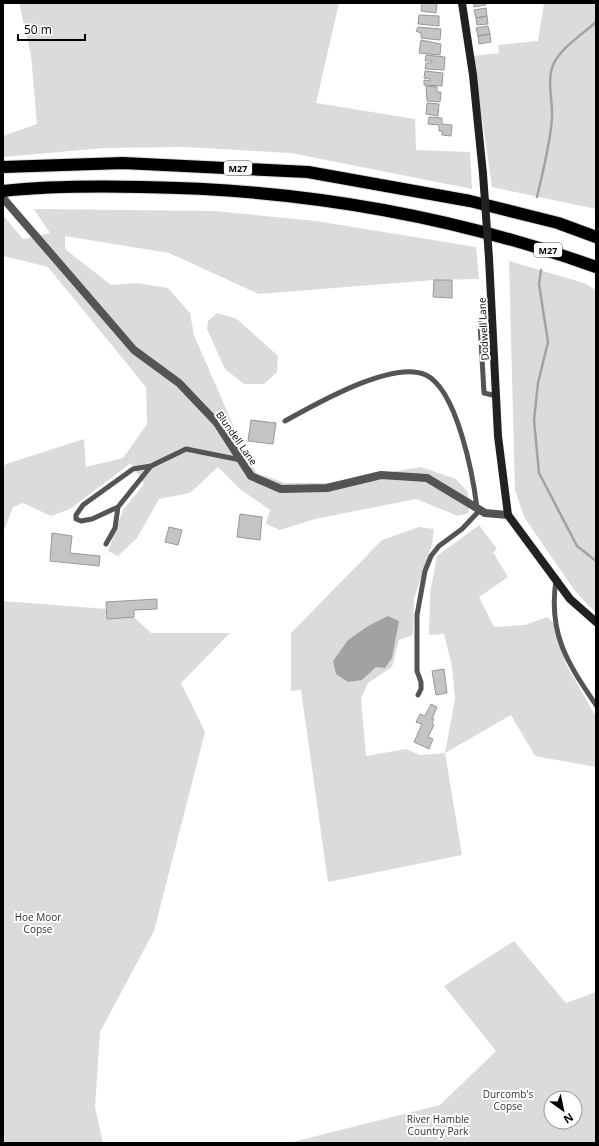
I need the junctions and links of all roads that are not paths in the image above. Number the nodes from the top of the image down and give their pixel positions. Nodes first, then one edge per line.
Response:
1 (462, 3) edge
2 (3, 167) edge
3 (3, 191) edge
4 (3, 198) edge
5 (596, 237) edge
6 (596, 267) edge
7 (480, 323) dead end
8 (497, 396) junction
9 (285, 421) dead end
10 (241, 460) junction
11 (151, 466) junction
12 (118, 507) junction
13 (478, 509) junction
14 (508, 515) junction
15 (106, 544) dead end
16 (556, 579) junction
17 (596, 622) edge
18 (418, 695) dead end
19 (596, 705) edge

1 - 8 street, Dodwell Lane, bridge
2 - 5 highway, M27
3 - 6 highway, M27
4 - 10 street, Blundell Lane
7 - 8 lane
8 - 14 street, Dodwell Lane
9 - 13 lane
10 - 11 lane
10 - 13 street, Blundell Lane
11 - 12 lane
11 - 12 lane
12 - 15 lane
13 - 14 street, Blundell Lane
13 - 18 lane
14 - 16 street, Dodwell Lane
16 - 17 street, Dodwell Lane
16 - 19 lane

